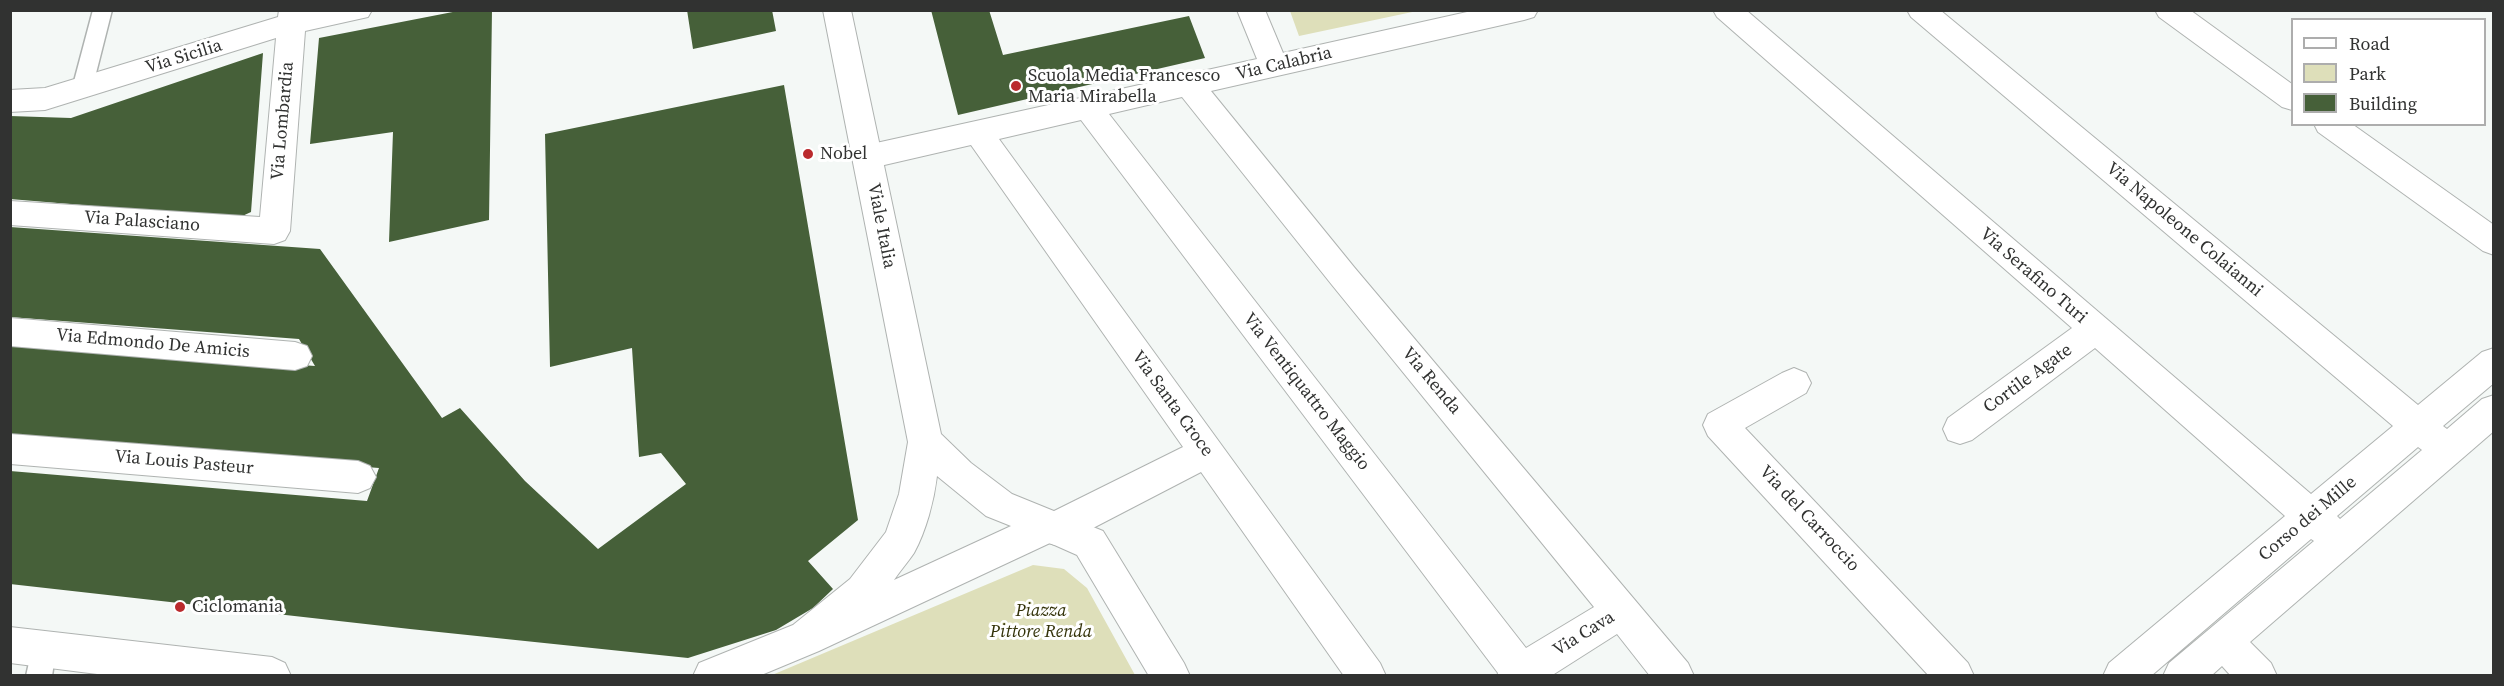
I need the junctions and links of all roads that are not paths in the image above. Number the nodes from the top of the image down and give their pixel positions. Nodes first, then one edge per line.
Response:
1 (103, 10) edge
2 (358, 10) edge
3 (837, 10) edge
4 (1251, 10) edge
5 (1524, 10) edge
6 (1727, 10) edge
7 (1921, 10) edge
8 (2169, 10) edge
9 (292, 17) edge
10 (1274, 66) junction
11 (1189, 85) junction
12 (82, 89) junction
13 (2291, 98) edge
14 (10, 101) edge
15 (1088, 108) junction
16 (2331, 126) edge
17 (978, 132) junction
18 (867, 157) junction
19 (10, 213) edge
20 (274, 231) joint
21 (2493, 242) edge
22 (2096, 329) junction
23 (10, 332) edge
24 (296, 356) dead end
25 (2493, 362) edge
26 (1794, 383) dead end
27 (2493, 410) edge
28 (2418, 426) junction
29 (1960, 429) dead end
30 (925, 442) junction
31 (10, 449) edge
32 (2447, 450) junction
33 (1206, 452) junction
34 (358, 477) dead end
35 (2311, 515) junction
36 (1052, 528) junction
37 (2340, 541) junction
38 (1621, 611) junction
39 (806, 638) junction
40 (2222, 641) junction
41 (31, 656) edge
42 (183, 670) edge
43 (1521, 674) edge
44 (272, 675) edge
45 (712, 675) edge
46 (1171, 675) edge
47 (1367, 675) edge
48 (1675, 675) edge
49 (1955, 675) edge
50 (2122, 675) edge
51 (2182, 675) edge
52 (2258, 675) edge

1 - 12 lane
2 - 9 street, Via Sicilia
3 - 18 street, Viale Italia
4 - 10 street
5 - 10 street, Via Calabria
6 - 22 street, Via Serafino Turi
7 - 28 street, Via Napoleone Colaianni
8 - 13 street
9 - 12 street, Via Sicilia
9 - 20 street, Via Lombardia
10 - 11 street, Via Calabria
11 - 15 street, Via Calabria
11 - 38 street, Via Renda
12 - 14 street, Via Sicilia
15 - 17 street, Via Calabria
15 - 43 street, Via Ventiquattro Maggio
16 - 21 street
17 - 18 street, Via Calabria
17 - 33 street, Via Santa Croce
18 - 30 street, Viale Italia
19 - 20 street, Via Palasciano
22 - 29 street, Cortile Agate
22 - 35 street, Via Serafino Turi
23 - 24 street, Via Edmondo De Amicis
25 - 28 street, Corso dei Mille
26 - 49 street, Via del Carroccio
27 - 32 street, Corso dei Mille
28 - 32 street, Via Napoleone Colaianni
28 - 35 street, Corso dei Mille
30 - 36 street
30 - 39 street, Viale Italia
31 - 34 street, Via Louis Pasteur
32 - 37 street, Corso dei Mille
33 - 36 street
33 - 47 street, Via Santa Croce
35 - 37 street, Via Serafino Turi
35 - 50 street, Corso dei Mille
36 - 39 street
36 - 46 street
37 - 40 street, Corso dei Mille
38 - 43 street, Via Cava
38 - 48 street, Via Renda
39 - 45 street
40 - 51 street, Corso dei Mille
40 - 52 street
41 - 42 street
42 - 44 street

